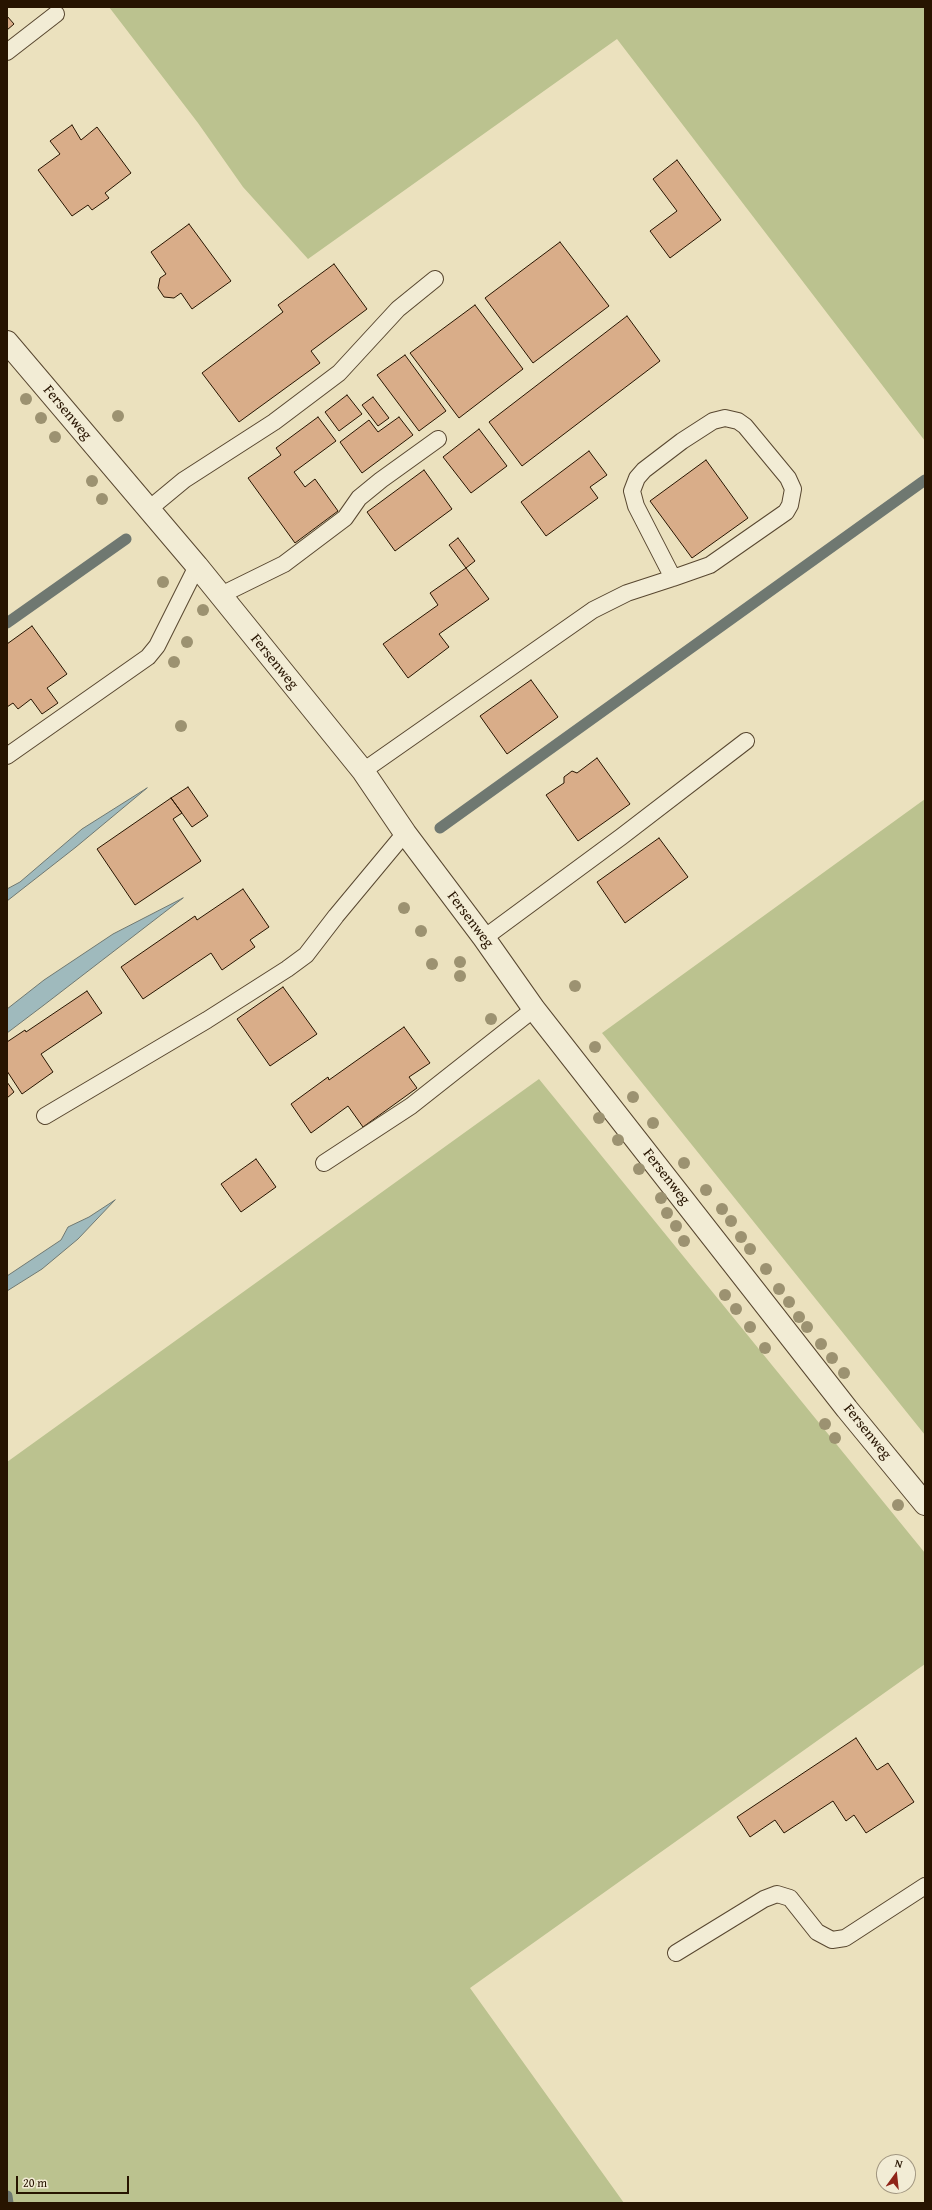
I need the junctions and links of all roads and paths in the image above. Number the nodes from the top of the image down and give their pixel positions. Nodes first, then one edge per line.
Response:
1 (56, 14) dead end
2 (7, 52) edge
3 (435, 279) dead end
4 (7, 342) edge
5 (438, 439) dead end
6 (149, 509) junction
7 (197, 566) junction
8 (673, 578) junction
9 (221, 595) junction
10 (746, 741) dead end
11 (7, 756) edge
12 (363, 771) junction
13 (405, 833) junction
14 (484, 938) junction
15 (534, 1009) junction
16 (45, 1116) dead end
17 (324, 1163) dead end
18 (925, 1504) edge
19 (925, 1886) edge
20 (676, 1953) dead end

1 - 2 lane
3 - 6 lane
4 - 6 street, Fersenweg
5 - 9 lane
6 - 7 street, Fersenweg
7 - 9 street, Fersenweg
7 - 11 lane
8 - 8 lane
8 - 12 lane
9 - 12 street, Fersenweg
10 - 14 lane
12 - 13 street, Fersenweg
13 - 14 street, Fersenweg
13 - 16 lane
14 - 15 street, Fersenweg
15 - 17 lane
15 - 18 street, Fersenweg
19 - 20 lane

